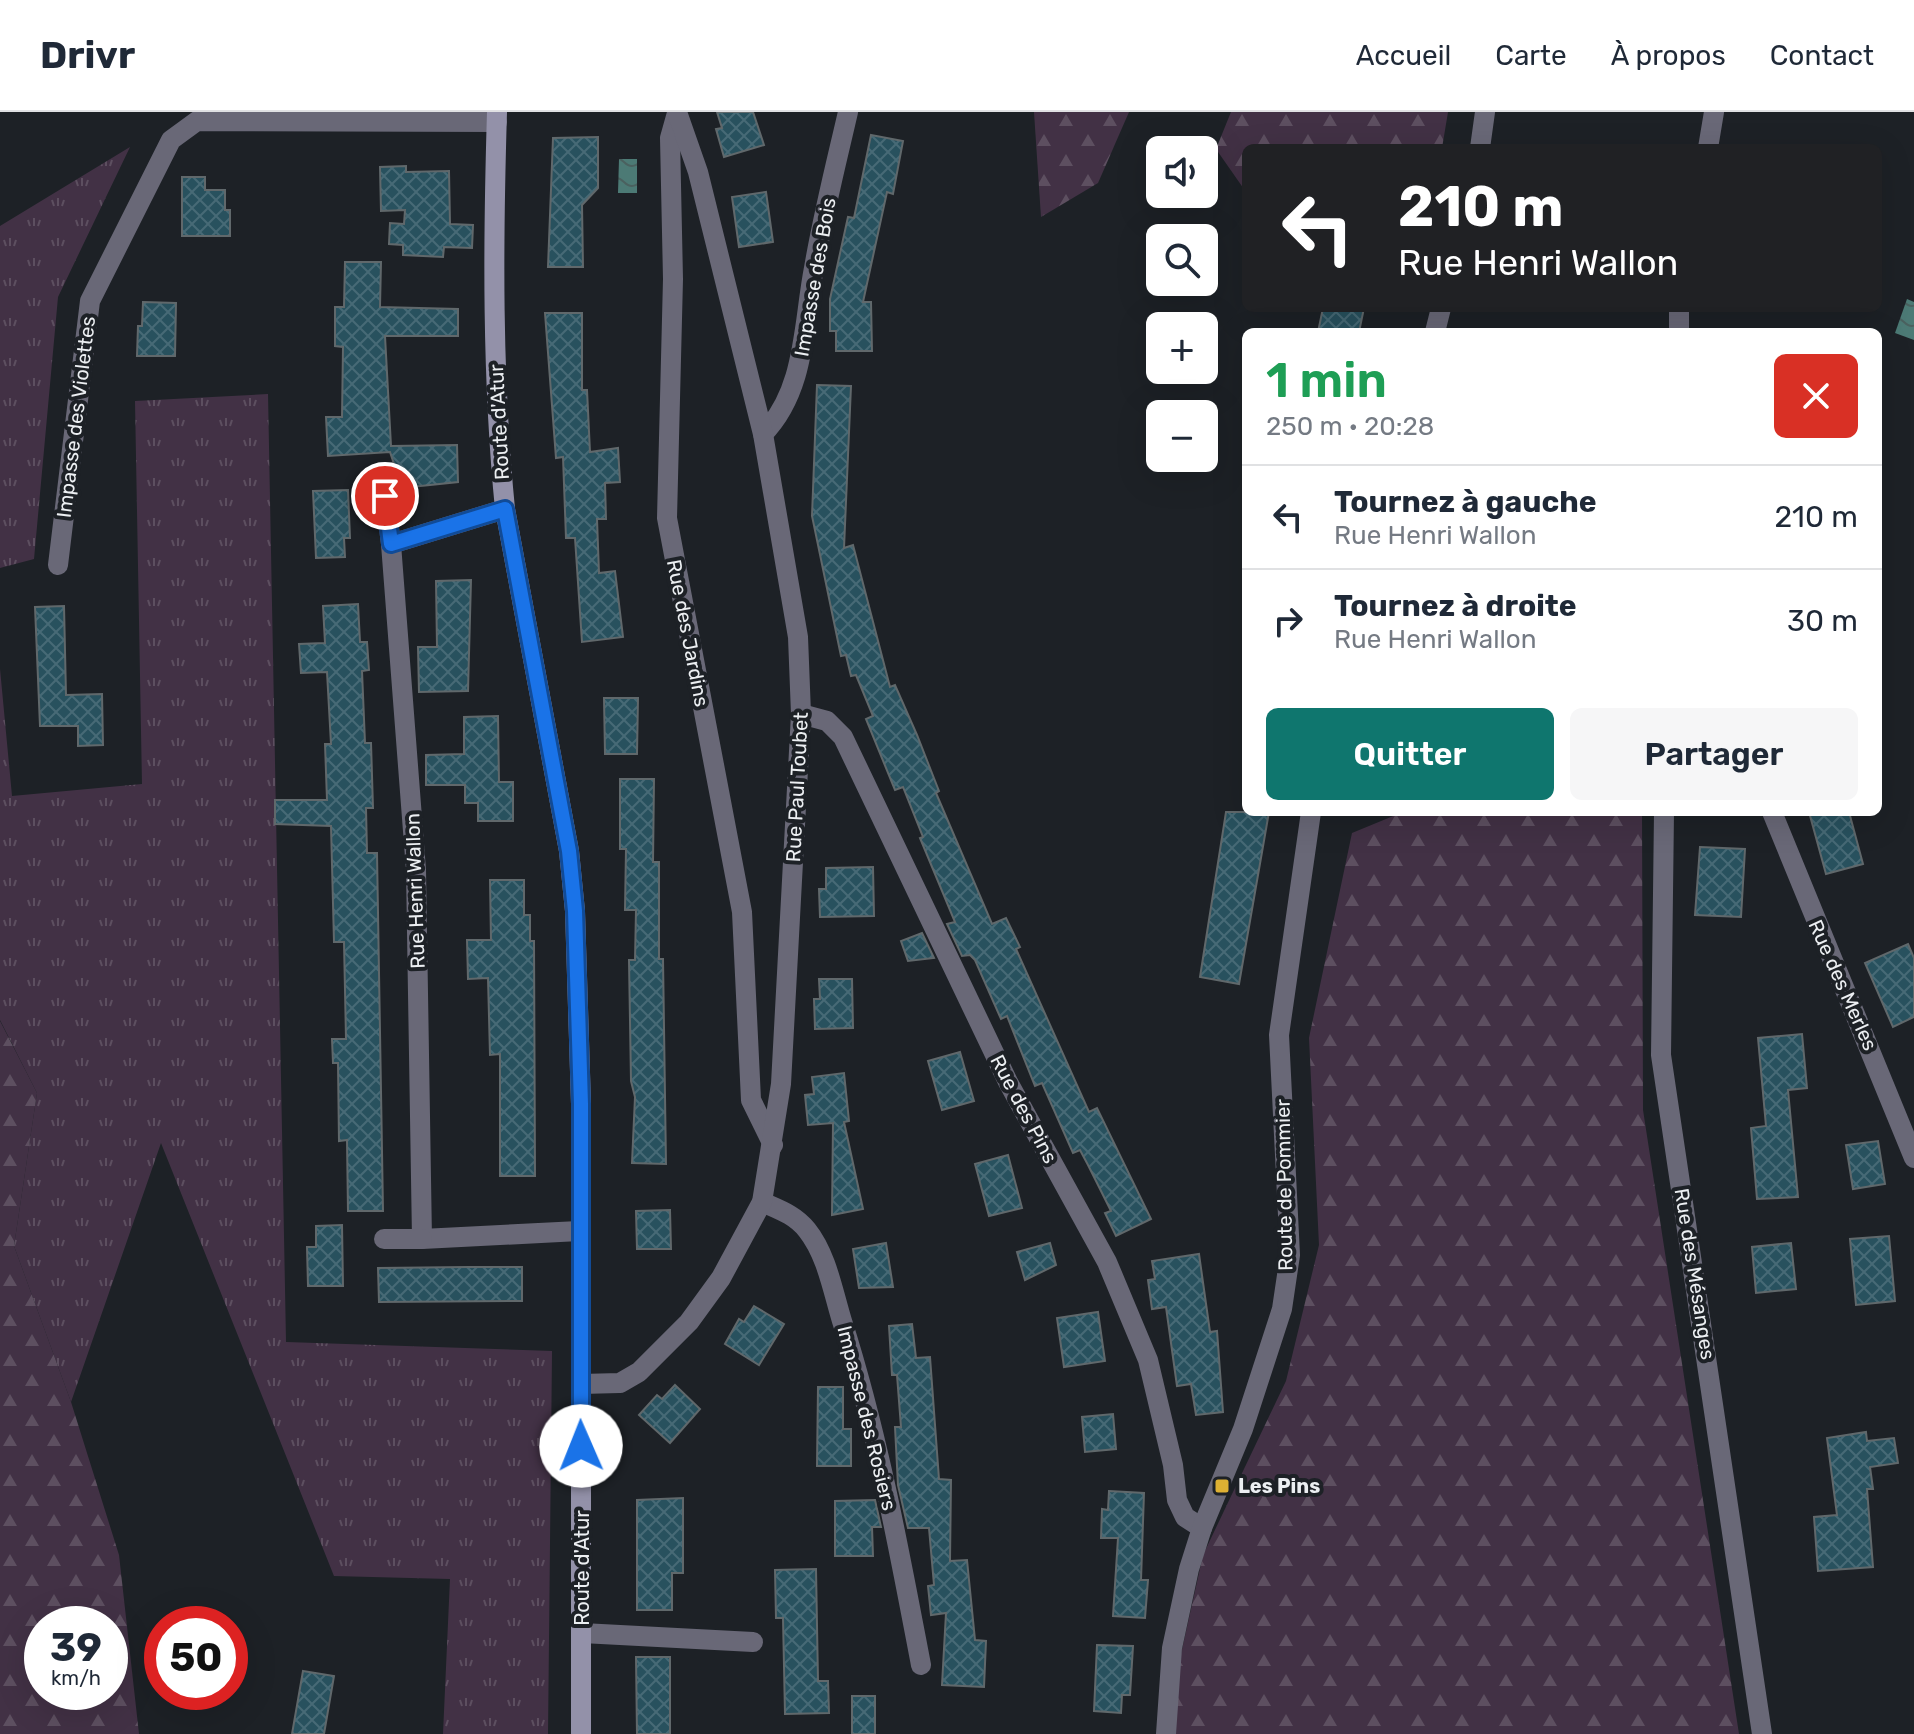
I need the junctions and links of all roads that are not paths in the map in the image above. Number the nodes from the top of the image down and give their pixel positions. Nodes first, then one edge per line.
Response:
1 (848, 112) edge
2 (1485, 112) edge
3 (1714, 112) edge
4 (677, 113) edge
5 (497, 117) edge
6 (1481, 144) edge
7 (1709, 144) edge
8 (763, 434) junction
9 (382, 472) dead end
10 (505, 509) junction
11 (391, 544) junction
12 (58, 565) dead end
13 (801, 714) junction
14 (1310, 816) edge
15 (1664, 816) edge
16 (1774, 816) edge
17 (773, 1145) junction
18 (1914, 1158) edge
19 (762, 1202) junction
20 (579, 1231) junction
21 (384, 1239) dead end
22 (422, 1239) junction
23 (581, 1384) junction
24 (1202, 1528) junction
25 (582, 1633) junction
26 (753, 1642) dead end
27 (921, 1665) dead end
28 (581, 1734) edge
29 (1166, 1734) edge
30 (1762, 1734) edge

1 - 8 street, Impasse des Bois
2 - 6 street
3 - 7 street
4 - 8 street, Rue Paul Toubet
4 - 17 street, Rue des Jardins
5 - 10 main road, Route d'Atur
5 - 12 street, Impasse des Violettes
8 - 13 street, Rue Paul Toubet
9 - 11 street, Rue Henri Wallon
10 - 11 street
10 - 20 main road, Route d'Atur
11 - 22 street, Rue Henri Wallon
13 - 17 street, Rue Paul Toubet
13 - 24 street, Rue des Pins
14 - 24 street, Route de Pommier
15 - 30 street, Rue des Mésanges
16 - 18 street, Rue des Merles
17 - 19 street, Rue Paul Toubet
19 - 23 street, Rue Paul Toubet
19 - 27 street, Impasse des Rosiers
20 - 22 street
20 - 23 main road, Route d'Atur
21 - 22 street
23 - 25 main road, Route d'Atur
24 - 29 street, Route de Pommier
25 - 26 street
25 - 28 main road, Route d'Atur

